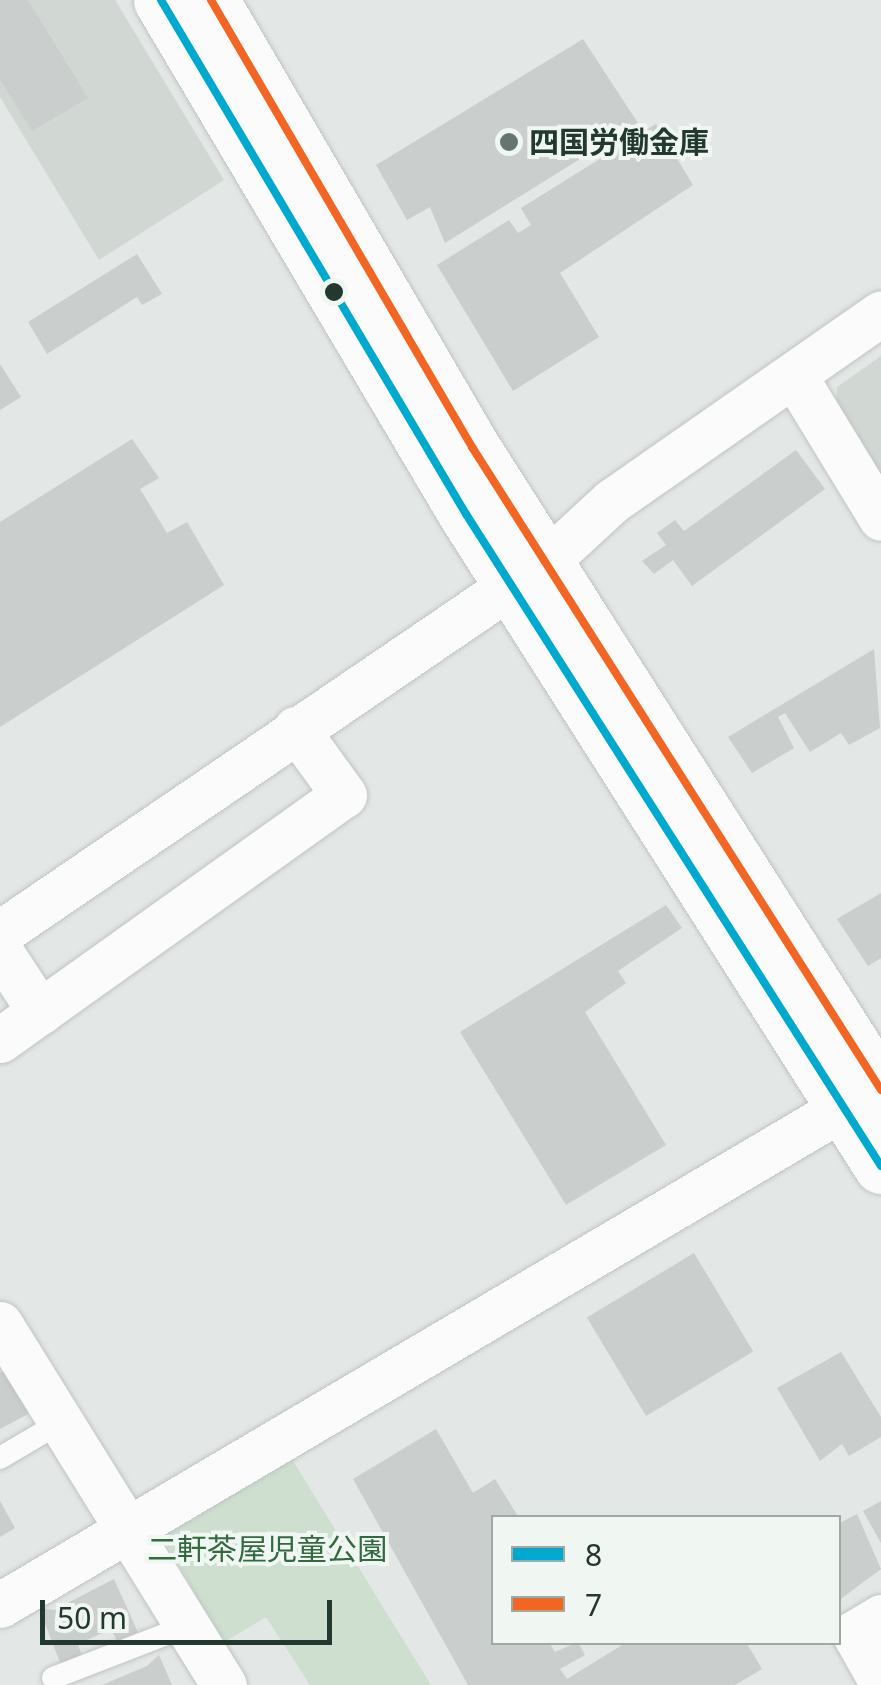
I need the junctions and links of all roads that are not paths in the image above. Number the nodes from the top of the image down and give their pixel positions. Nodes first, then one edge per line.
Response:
1 (161, 0) edge
2 (212, 0) edge
3 (881, 313) edge
4 (795, 377) junction
5 (881, 518) edge
6 (531, 572) junction
7 (296, 729) junction
8 (0, 933) edge
9 (0, 951) edge
10 (40, 1012) junction
11 (0, 1040) edge
12 (868, 1095) edge
13 (881, 1166) edge
14 (4, 1338) edge
15 (61, 1422) junction
16 (0, 1458) edge
17 (126, 1530) junction
18 (0, 1606) edge
19 (881, 1618) edge
20 (187, 1626) junction
21 (53, 1678) dead end
22 (881, 1681) edge
23 (224, 1685) edge

1 - 6 street
2 - 6 street
3 - 4 street
4 - 5 street
4 - 6 street
6 - 7 street
6 - 12 street
7 - 8 street
7 - 10 street
9 - 10 street
10 - 11 street
12 - 13 street
12 - 17 street
14 - 15 street
15 - 16 lane
15 - 17 street
17 - 18 street
17 - 20 street
19 - 22 street
20 - 21 lane
20 - 23 street

